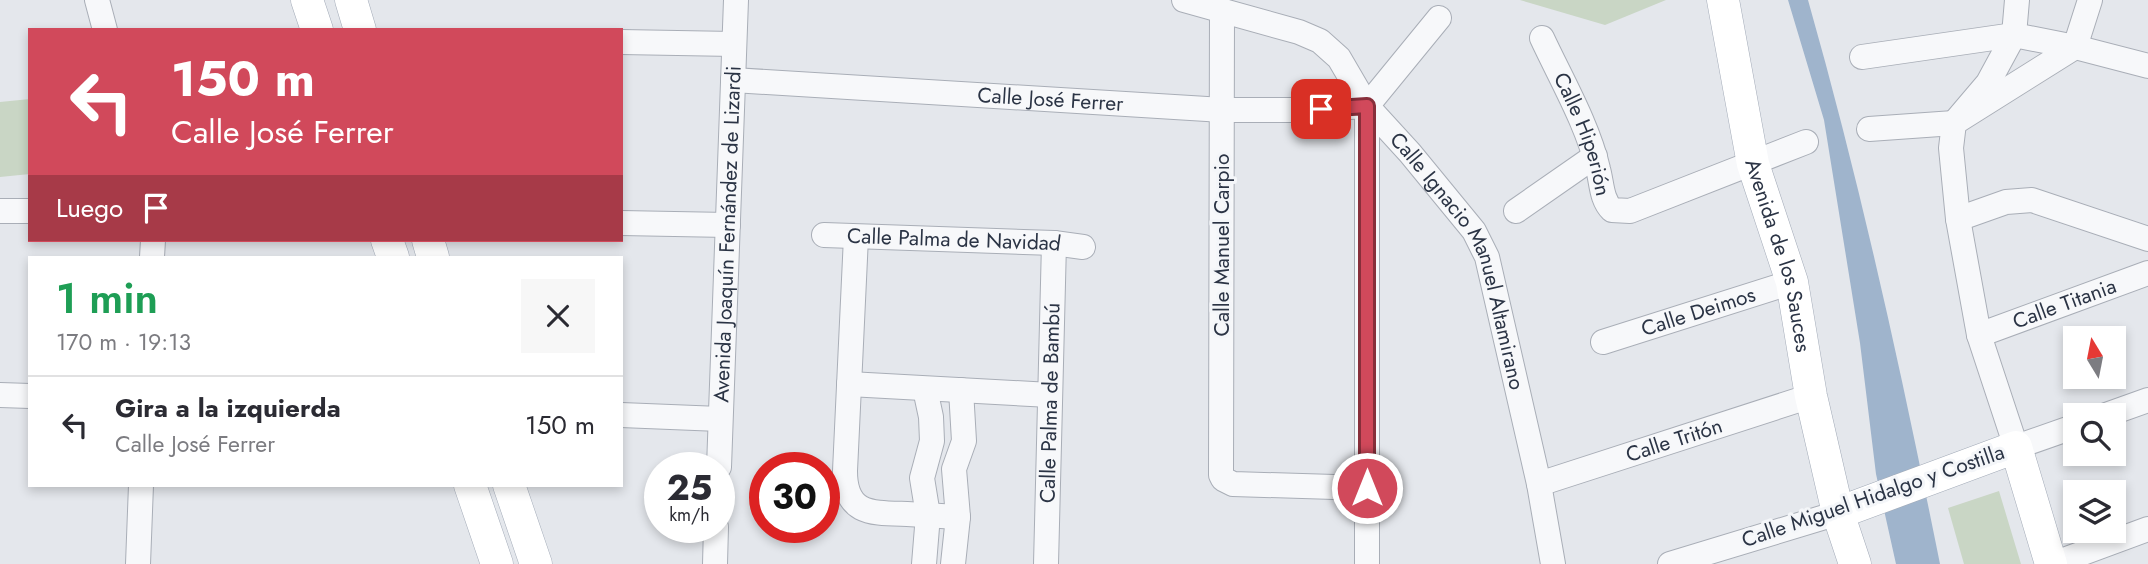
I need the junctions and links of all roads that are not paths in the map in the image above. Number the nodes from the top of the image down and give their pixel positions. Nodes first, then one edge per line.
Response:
1 (97, 0) edge
2 (307, 0) edge
3 (351, 0) edge
4 (736, 0) edge
5 (1184, 0) edge
6 (1723, 0) edge
7 (2017, 0) edge
8 (2090, 0) edge
9 (1222, 10) junction
10 (1439, 18) dead end
11 (104, 28) edge
12 (316, 28) edge
13 (359, 28) edge
14 (2014, 35) junction
15 (1542, 38) dead end
16 (623, 42) edge
17 (734, 44) junction
18 (2074, 47) junction
19 (1862, 57) dead end
20 (2148, 66) edge
21 (733, 80) junction
22 (1367, 106) junction
23 (1223, 110) junction
24 (1954, 123) junction
25 (1869, 129) dead end
26 (1806, 142) dead end
27 (1595, 156) junction
28 (1753, 164) junction
29 (0, 211) edge
30 (28, 211) edge
31 (1516, 211) dead end
32 (1958, 219) junction
33 (623, 223) edge
34 (727, 225) junction
35 (824, 236) dead end
36 (856, 237) junction
37 (2148, 239) edge
38 (1054, 243) junction
39 (1083, 247) dead end
40 (2148, 273) edge
41 (1793, 282) junction
42 (1979, 335) junction
43 (1603, 342) dead end
44 (849, 384) junction
45 (925, 389) junction
46 (961, 390) junction
47 (0, 395) edge
48 (28, 396) edge
49 (1050, 396) junction
50 (1811, 396) junction
51 (2148, 400) edge
52 (2126, 408) edge
53 (623, 415) edge
54 (720, 419) junction
55 (2063, 431) edge
56 (2016, 447) junction
57 (719, 452) edge
58 (1539, 484) junction
59 (141, 487) edge
60 (471, 487) edge
61 (510, 487) edge
62 (1367, 488) junction
63 (1852, 508) junction
64 (928, 515) junction
65 (958, 517) junction
66 (2148, 529) edge
67 (716, 543) edge
68 (138, 564) edge
69 (497, 564) edge
70 (536, 564) edge
71 (715, 564) edge
72 (924, 564) edge
73 (953, 564) edge
74 (1046, 564) edge
75 (1367, 564) edge
76 (1553, 564) edge
77 (1670, 564) edge
78 (1855, 564) edge
79 (2052, 564) edge

1 - 11 street
2 - 12 main road
3 - 13 main road
4 - 17 street, Avenida Joaquín Fernández de Lizardi
5 - 9 street, Calle Ignacio Manuel Altamirano
6 - 28 main road, Avenida de los Sauces
7 - 14 street
8 - 18 street
9 - 22 street, Calle Ignacio Manuel Altamirano
9 - 23 street, Calle Manuel Carpio
10 - 22 street
14 - 18 street
14 - 19 street
14 - 24 street
15 - 27 street, Calle Hiperión
16 - 17 street
17 - 21 street, Avenida Joaquín Fernández de Lizardi
18 - 20 street
18 - 24 street
21 - 23 street, Calle José Ferrer
21 - 34 street, Avenida Joaquín Fernández de Lizardi
22 - 23 street, Calle José Ferrer
22 - 58 street, Calle Ignacio Manuel Altamirano
22 - 62 street
23 - 62 street, Calle Manuel Carpio
24 - 25 street
24 - 32 street
26 - 28 street
27 - 28 street, Calle Hiperión
27 - 31 street
28 - 41 main road, Avenida de los Sauces
29 - 30 street
32 - 37 street
32 - 42 street
33 - 34 street
34 - 54 street, Avenida Joaquín Fernández de Lizardi
35 - 36 street, Calle Palma de Navidad
36 - 38 street, Calle Palma de Navidad
36 - 44 street
38 - 39 street, Calle Palma de Navidad
38 - 49 street, Calle Palma de Bambú
40 - 42 street, Calle Titania
41 - 43 street, Calle Deimos
41 - 50 main road, Avenida de los Sauces
42 - 56 street
44 - 45 street
44 - 64 street
45 - 46 street
45 - 64 street
46 - 49 street
46 - 65 street
47 - 48 street
49 - 74 street, Calle Palma de Bambú
50 - 58 street, Calle Tritón
50 - 63 main road, Avenida de los Sauces
51 - 52 street
53 - 54 street
54 - 57 street, Avenida Joaquín Fernández de Lizardi
55 - 56 street, Calle Miguel Hidalgo y Costilla
56 - 63 main road, Calle Miguel Hidalgo y Costilla
56 - 79 main road
58 - 76 street, Calle Ignacio Manuel Altamirano
59 - 68 street
60 - 69 main road
61 - 70 main road
62 - 75 street
63 - 77 street, Calle Miguel Hidalgo y Costilla
63 - 78 main road, Avenida de los Sauces
64 - 65 street
64 - 72 street
65 - 73 street
66 - 79 street
67 - 71 street

